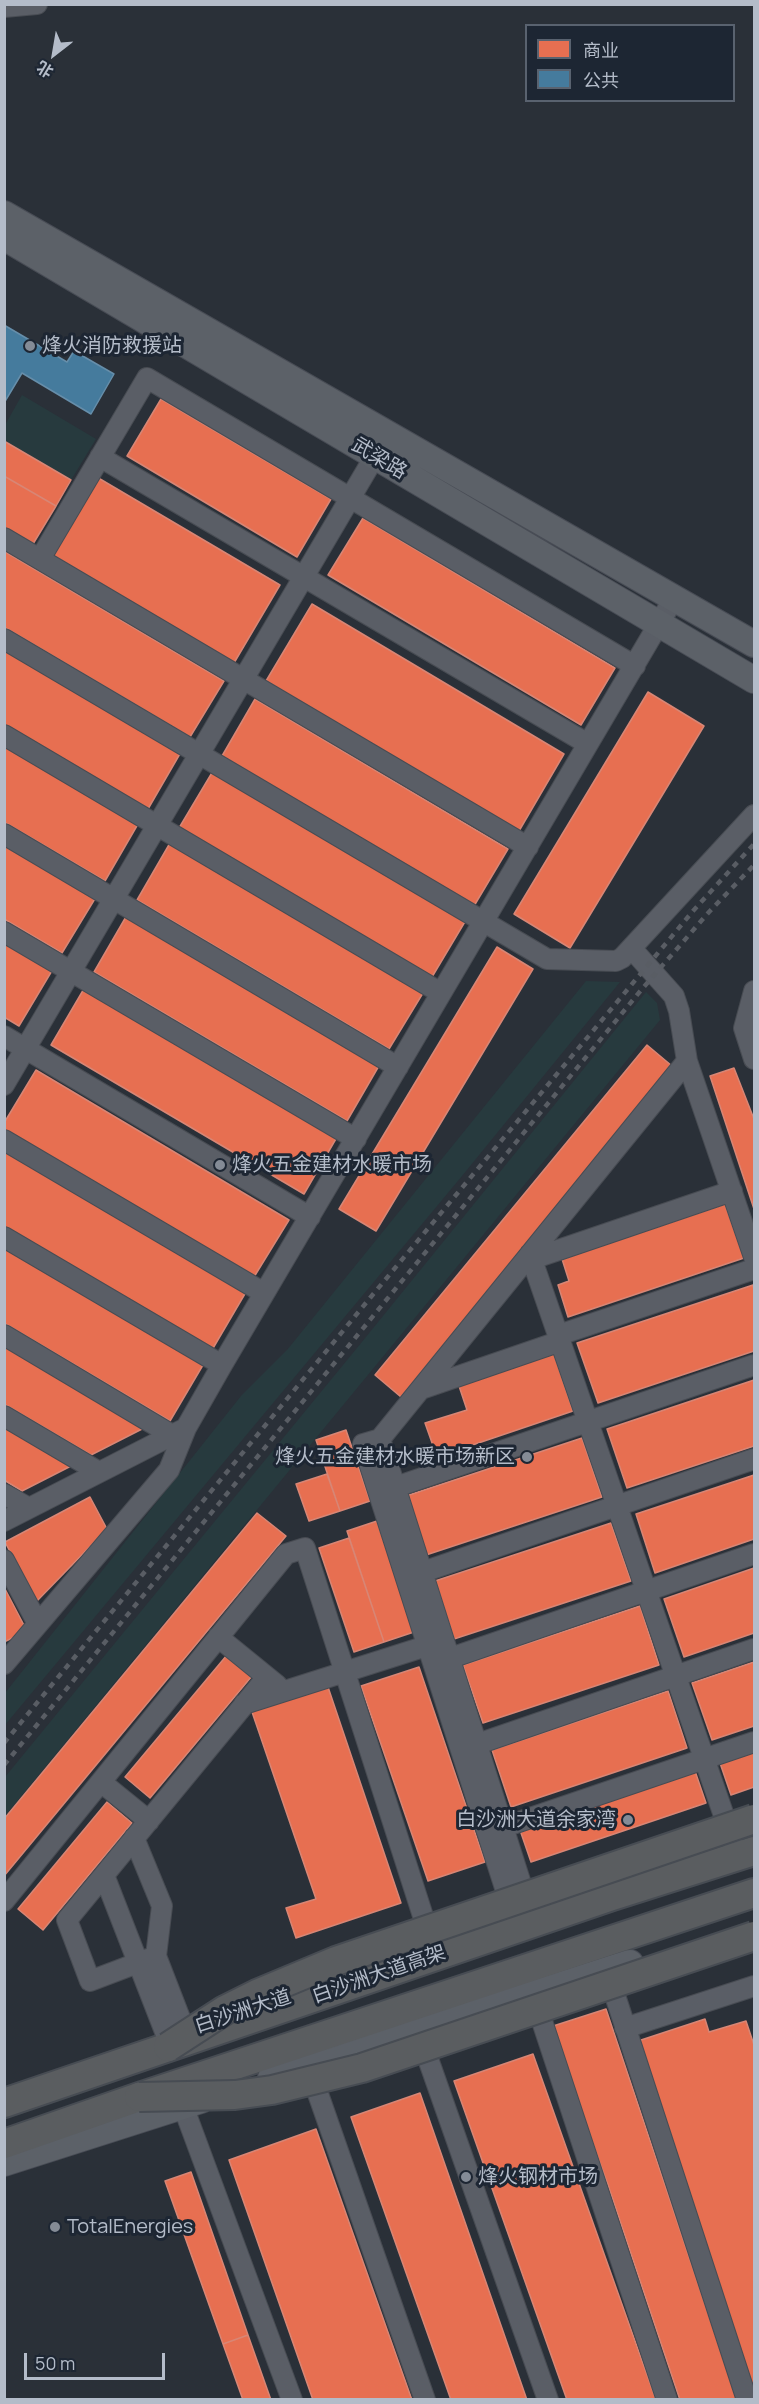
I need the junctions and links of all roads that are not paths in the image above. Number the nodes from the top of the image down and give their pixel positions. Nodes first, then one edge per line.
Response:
1 (37, 4) edge
2 (4, 6) edge
3 (4, 214) edge
4 (4, 237) edge
5 (100, 456) junction
6 (375, 456) junction
7 (351, 498) junction
8 (4, 538) edge
9 (40, 559) junction
10 (304, 577) junction
11 (674, 598) junction
12 (660, 624) junction
13 (4, 639) edge
14 (754, 644) edge
15 (634, 666) junction
16 (244, 679) junction
17 (754, 680) edge
18 (4, 735) edge
19 (588, 744) junction
20 (199, 754) junction
21 (754, 815) edge
22 (157, 825) junction
23 (4, 834) edge
24 (528, 847) junction
25 (114, 899) junction
26 (483, 922) junction
27 (4, 932) edge
28 (632, 949) junction
29 (71, 971) junction
30 (754, 991) edge
31 (441, 993) junction
32 (4, 1036) edge
33 (26, 1049) junction
34 (754, 1059) edge
35 (687, 1061) junction
36 (398, 1067) junction
37 (4, 1085) edge
38 (356, 1139) junction
39 (4, 1140) edge
40 (732, 1191) junction
41 (310, 1216) junction
42 (4, 1237) edge
43 (531, 1256) junction
44 (754, 1257) edge
45 (754, 1269) edge
46 (264, 1293) junction
47 (4, 1335) edge
48 (560, 1338) junction
49 (222, 1365) junction
50 (754, 1365) edge
51 (421, 1389) junction
52 (4, 1416) edge
53 (588, 1421) junction
54 (179, 1431) junction
55 (754, 1459) edge
56 (99, 1472) junction
57 (386, 1490) junction
58 (4, 1494) edge
59 (618, 1505) junction
60 (28, 1508) junction
61 (4, 1521) edge
62 (754, 1554) edge
63 (4, 1560) edge
64 (413, 1575) junction
65 (647, 1591) junction
66 (38, 1624) junction
67 (218, 1637) junction
68 (754, 1650) edge
69 (438, 1652) junction
70 (4, 1664) edge
71 (345, 1672) junction
72 (676, 1676) junction
73 (267, 1677) junction
74 (284, 1691) junction
75 (244, 1704) junction
76 (754, 1742) edge
77 (468, 1747) junction
78 (705, 1759) junction
79 (101, 1782) junction
80 (754, 1819) edge
81 (149, 1821) junction
82 (495, 1830) junction
83 (134, 1838) junction
84 (748, 1848) edge
85 (104, 1875) junction
86 (754, 1893) edge
87 (4, 1900) edge
88 (524, 1920) junction
89 (754, 1923) edge
90 (754, 1936) edge
91 (433, 1950) junction
92 (148, 1960) junction
93 (606, 1971) junction
94 (754, 1986) edge
95 (533, 1994) junction
96 (626, 2028) junction
97 (418, 2031) junction
98 (173, 2039) junction
99 (308, 2066) junction
100 (4, 2091) edge
101 (139, 2097) junction
102 (4, 2103) edge
103 (183, 2106) junction
104 (4, 2144) edge
105 (4, 2163) edge
106 (292, 2400) edge
107 (425, 2400) edge
108 (548, 2400) edge
109 (667, 2400) edge
110 (747, 2400) edge

1 - 2 street
3 - 11 main road, 武梁路
4 - 6 main road, 武梁路
5 - 7 street
5 - 9 street
5 - 10 street
6 - 7 street
6 - 12 main road, 武梁路
7 - 10 street
7 - 15 street
8 - 9 street
9 - 16 street
10 - 16 street
10 - 19 street
11 - 12 street
11 - 14 main road, 武梁路
12 - 15 street
12 - 17 main road, 武梁路
13 - 20 street
15 - 19 street
16 - 20 street
16 - 24 street
18 - 22 street
19 - 24 street
20 - 22 street
20 - 26 street
21 - 28 street
22 - 25 street
22 - 31 street
23 - 25 street
24 - 26 street
25 - 29 street
25 - 36 street
26 - 28 street
26 - 31 street
27 - 29 street
28 - 35 street
29 - 33 street
29 - 38 street
30 - 34 street
31 - 36 street
32 - 33 street
33 - 37 street
33 - 41 street
35 - 40 street
35 - 43 street
36 - 38 street
38 - 41 street
39 - 46 street
40 - 43 street
40 - 44 street
41 - 46 street
42 - 49 street
43 - 48 street
43 - 51 street
45 - 48 street
46 - 49 street
47 - 54 street
48 - 51 street
48 - 53 street
49 - 54 street
50 - 53 street
51 - 57 street
52 - 56 street
53 - 57 street
53 - 59 street
54 - 56 street
54 - 66 street
55 - 59 street
56 - 60 street
57 - 64 street
58 - 60 street
59 - 64 street
59 - 65 street
60 - 61 street
62 - 65 street
63 - 66 street
64 - 69 street
65 - 69 street
65 - 72 street
66 - 70 street
67 - 71 street
67 - 73 street
67 - 79 street
68 - 72 street
69 - 71 street
69 - 77 street
71 - 74 street
71 - 91 street
72 - 77 street
72 - 78 street
73 - 74 street
73 - 75 street
74 - 75 street
75 - 81 street
76 - 78 street
77 - 82 street
78 - 82 street
78 - 84 street
79 - 81 street
79 - 87 street
80 - 98 highway, bridge
81 - 83 street
82 - 88 street
83 - 85 street
83 - 92 street
84 - 88 main road, 白沙洲大道
84 - 98 highway, 白沙洲大道高架, bridge
85 - 92 street
85 - 92 street
86 - 101 highway, 白沙洲大道高架, bridge
88 - 91 main road, 白沙洲大道
89 - 93 main road
90 - 101 highway, bridge
91 - 98 main road, 白沙洲大道
92 - 98 street
93 - 95 main road
93 - 96 street
94 - 96 street
95 - 97 main road
95 - 109 street
96 - 110 street
97 - 99 main road
97 - 108 street
98 - 100 main road, 白沙洲大道
98 - 102 highway, 白沙洲大道高架
99 - 103 main road
99 - 107 street
101 - 104 highway, 白沙洲大道高架
103 - 105 main road
103 - 106 street

